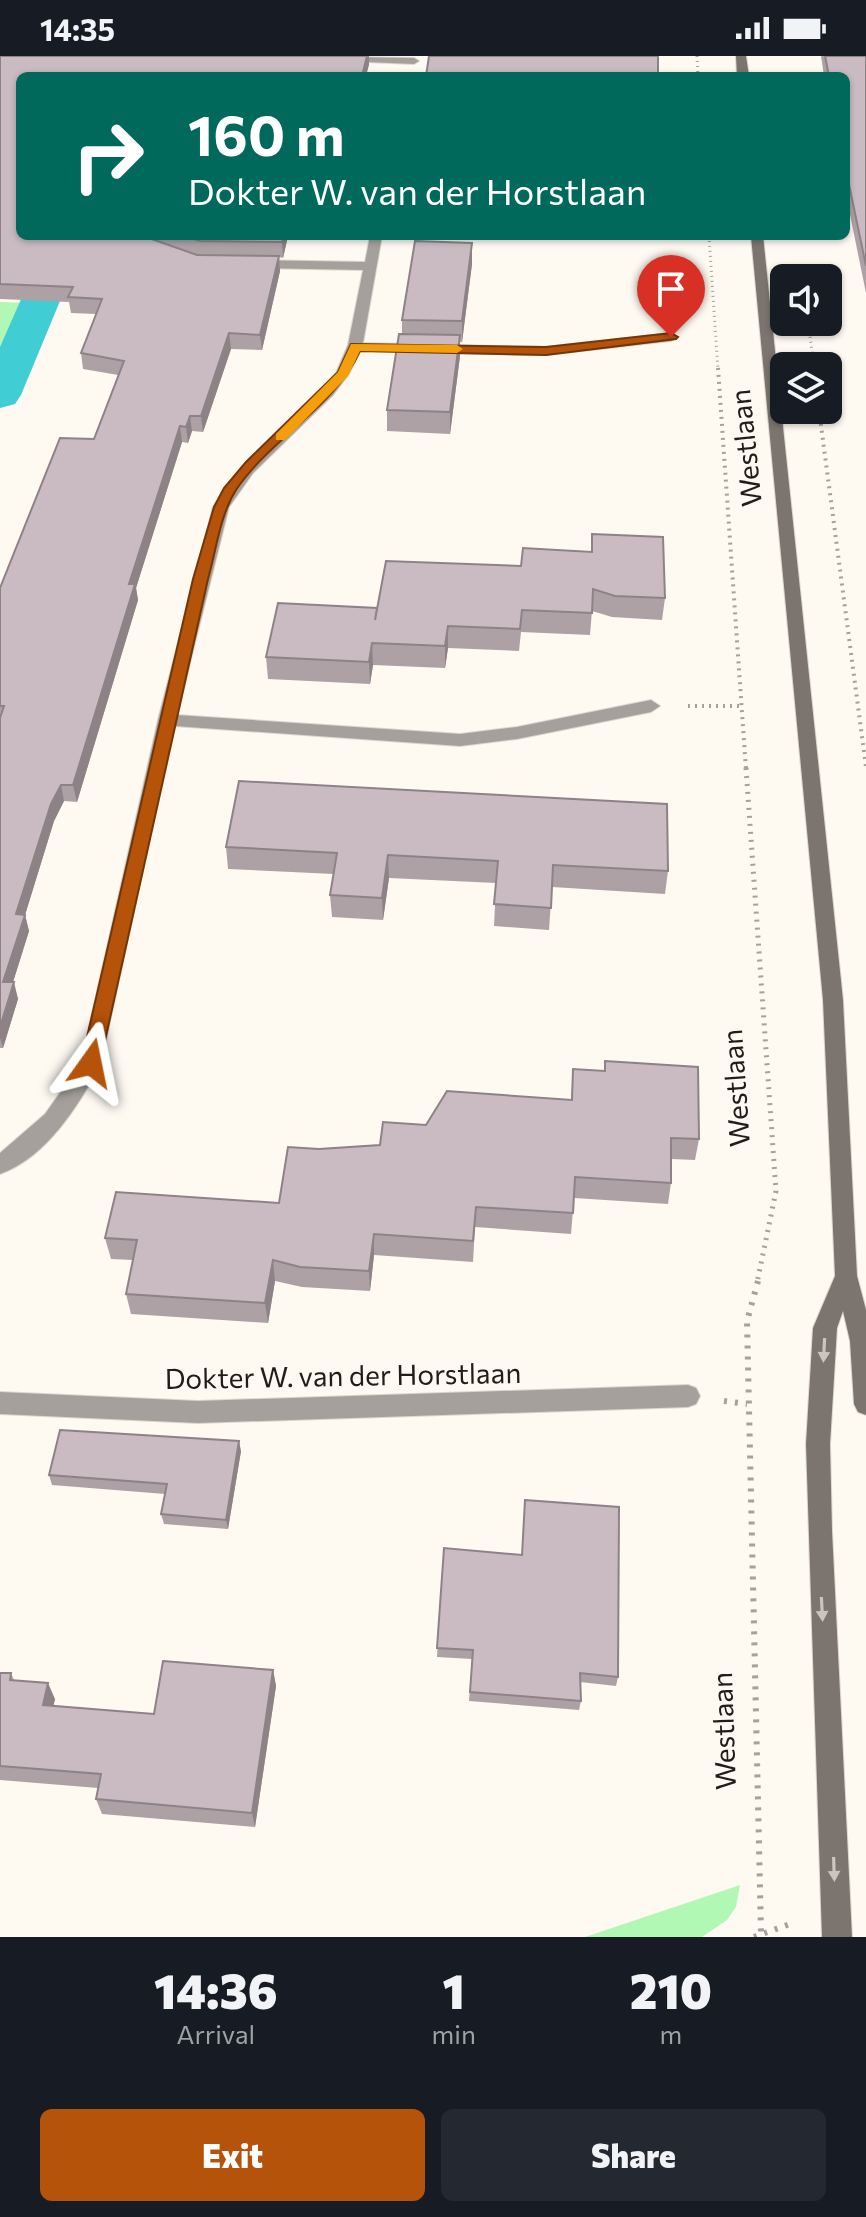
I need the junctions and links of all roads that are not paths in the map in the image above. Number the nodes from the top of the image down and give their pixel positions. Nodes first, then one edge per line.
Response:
1 (294, 56) edge
2 (415, 58) edge
3 (375, 240) edge
4 (757, 240) edge
5 (231, 264) edge
6 (369, 266) junction
7 (671, 337) dead end
8 (355, 347) junction
9 (651, 706) road end
10 (167, 720) junction
11 (0, 1165) edge
12 (846, 1276) junction
13 (688, 1396) dead end
14 (0, 1403) edge
15 (866, 1404) edge
16 (837, 1937) edge

1 - 2 street
3 - 6 street
4 - 12 main road, Westlaan
5 - 6 street
6 - 8 street
7 - 8 street
8 - 10 street
9 - 10 street
10 - 11 street
12 - 15 main road, Westlaan
12 -> 16 main road, Westlaan
13 - 14 street, Dokter W. van der Horstlaan

